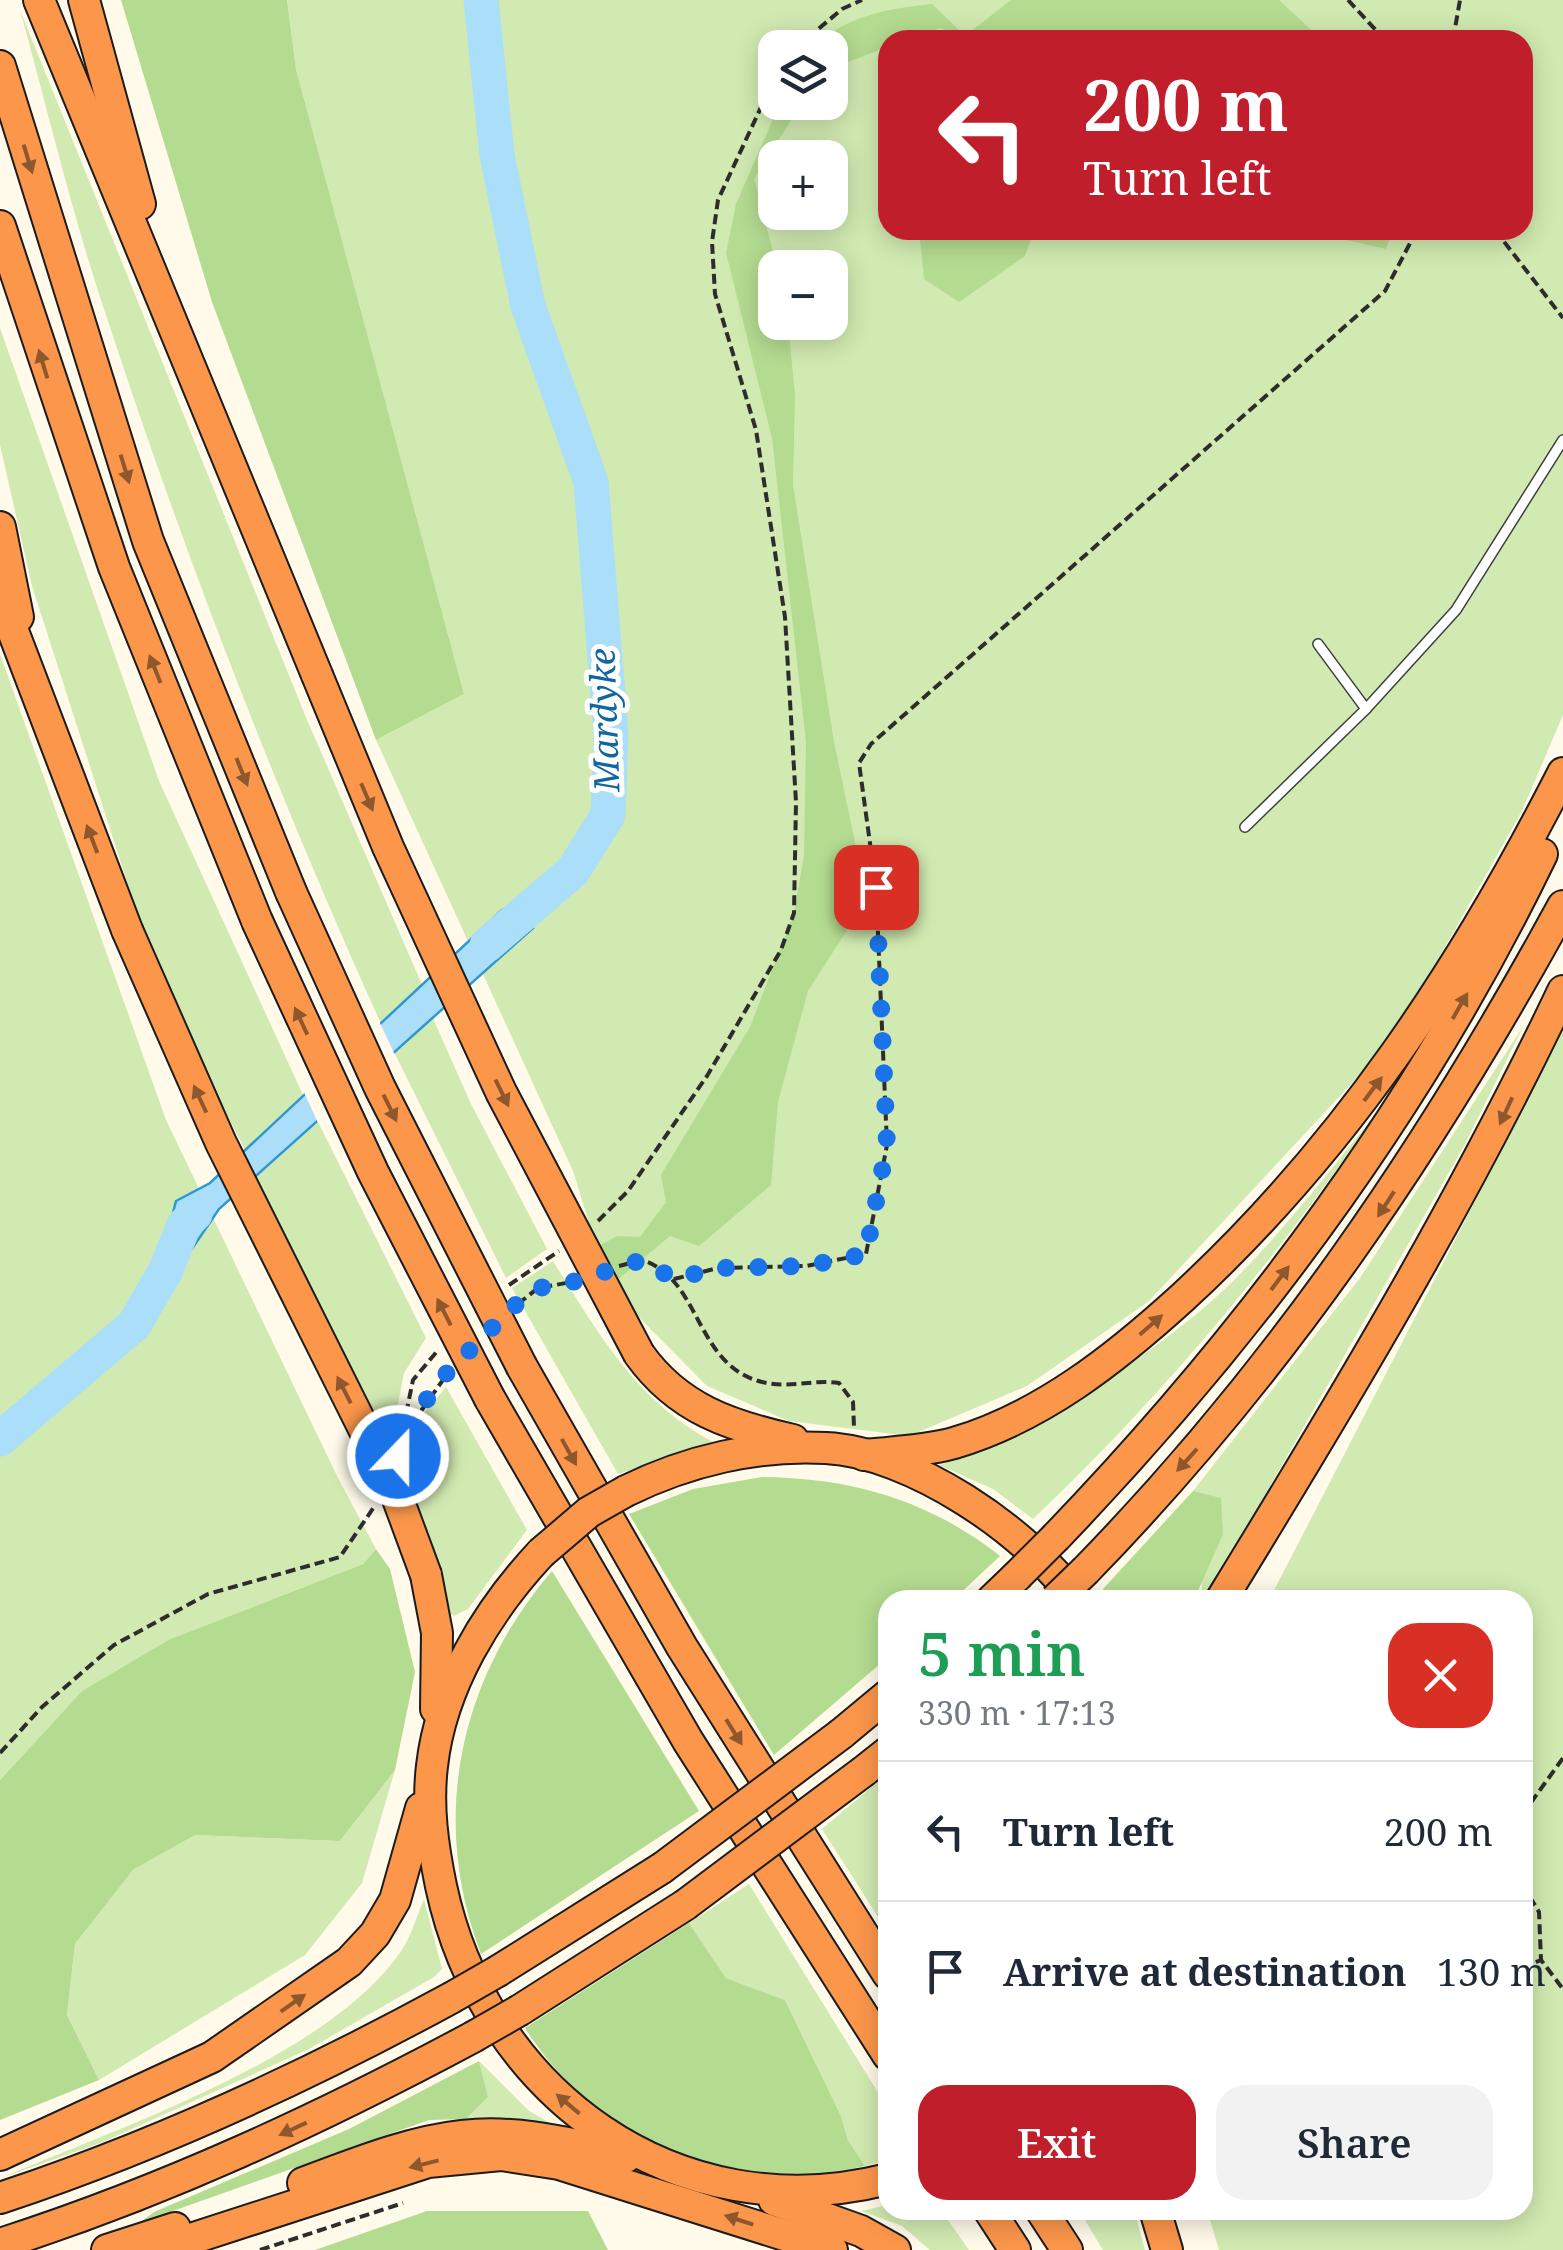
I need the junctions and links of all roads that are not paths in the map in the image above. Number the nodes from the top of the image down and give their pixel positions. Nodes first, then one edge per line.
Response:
1 (38, 0) edge
2 (84, 0) edge
3 (0, 66) edge
4 (0, 226) edge
5 (218, 440) junction
6 (1563, 440) edge
7 (0, 528) edge
8 (0, 596) edge
9 (1318, 644) dead end
10 (30, 679) junction
11 (1366, 709) junction
12 (1563, 773) edge
13 (1563, 809) edge
14 (1245, 826) dead end
15 (1563, 906) edge
16 (1563, 991) edge
17 (1320, 1439) junction
18 (848, 1451) junction
19 (1002, 1590) edge
20 (1065, 1590) edge
21 (1069, 1590) edge
22 (1228, 1590) edge
23 (1249, 1590) edge
24 (878, 1703) edge
25 (433, 1759) junction
26 (876, 1762) edge
27 (878, 1958) edge
28 (878, 2039) edge
29 (0, 2155) edge
30 (672, 2170) junction
31 (878, 2179) edge
32 (708, 2180) junction
33 (0, 2198) edge
34 (995, 2220) edge
35 (1048, 2220) edge
36 (1158, 2220) edge
37 (1178, 2220) edge
38 (0, 2244) edge
39 (106, 2250) edge
40 (157, 2250) edge
41 (832, 2250) edge
42 (896, 2250) edge
43 (1015, 2250) edge
44 (1067, 2250) edge
45 (1167, 2250) edge
46 (1187, 2250) edge

1 - 5 highway
2 - 5 highway
3 -> 27 highway, bridge
28 -> 4 highway, bridge
5 -> 18 highway, bridge
6 - 11 lane
7 - 10 highway
8 - 10 highway
9 - 11 lane
25 -> 10 highway, bridge
11 - 14 lane
18 -> 12 highway
19 -> 13 highway, bridge
15 -> 20 highway, bridge
16 -> 17 highway
17 - 22 highway
17 - 23 highway
18 - 21 highway
18 - 25 highway, bridge
24 - 33 highway, bridge
29 -> 25 highway
30 -> 25 highway
26 -> 38 highway, bridge
30 - 32 highway
30 - 39 highway
31 - 32 highway
32 - 42 highway
34 - 43 highway
35 - 44 highway
36 - 45 highway
37 - 46 highway
41 -> 40 highway

